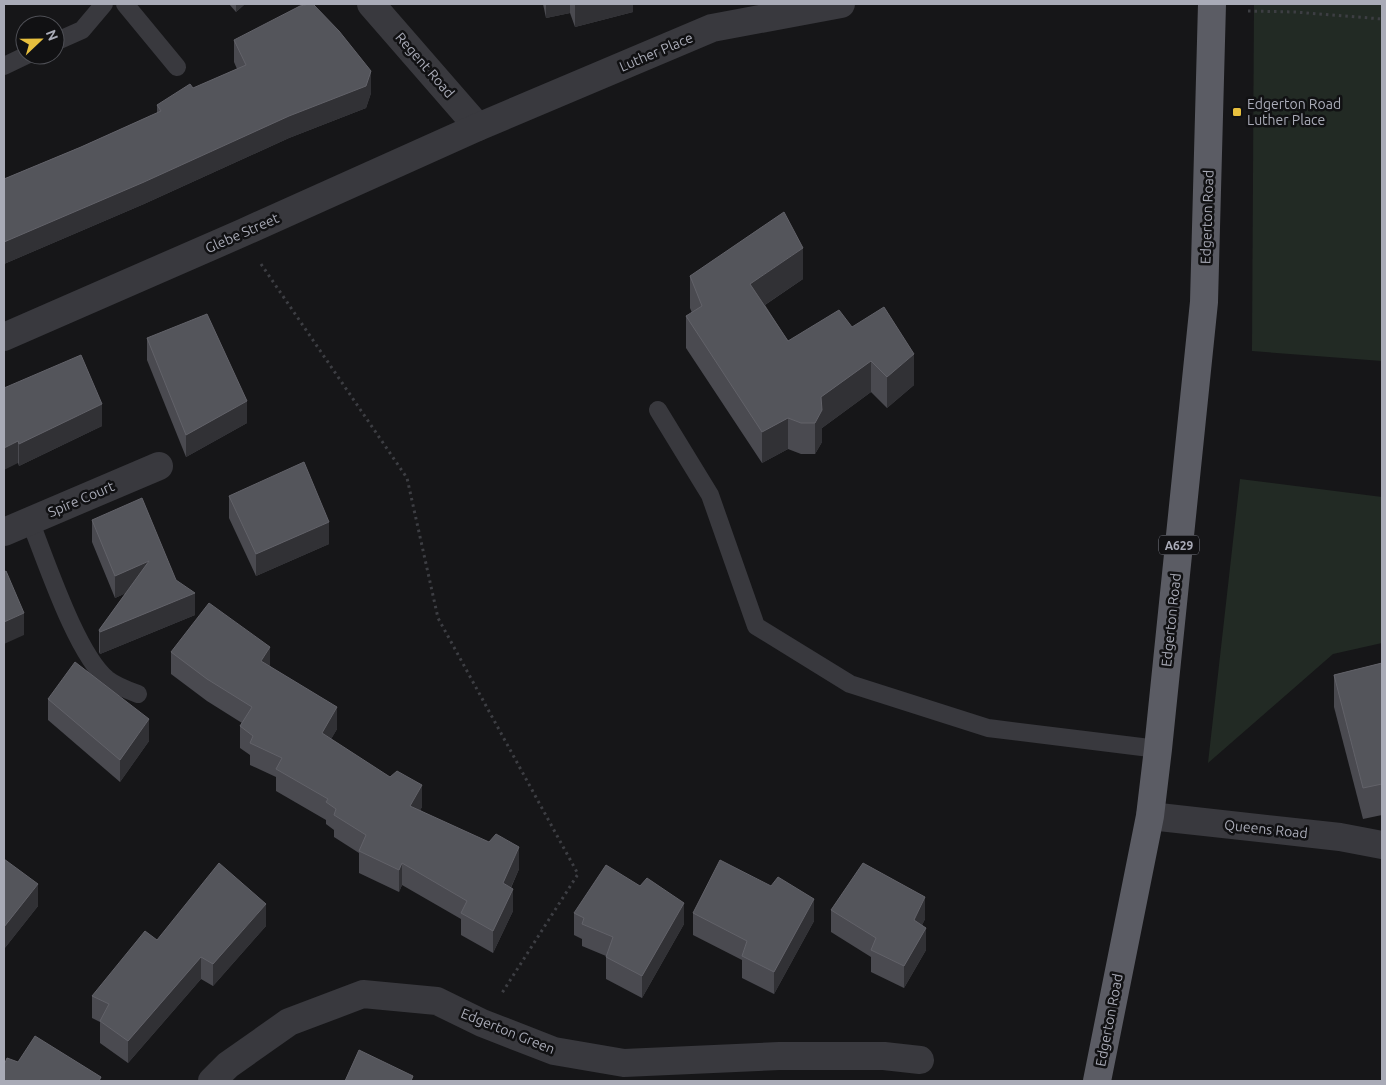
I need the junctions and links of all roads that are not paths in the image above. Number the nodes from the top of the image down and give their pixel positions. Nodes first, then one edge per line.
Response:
1 (104, 4) edge
2 (125, 4) edge
3 (371, 4) edge
4 (841, 4) edge
5 (1212, 7) edge
6 (65, 38) edge
7 (177, 67) dead end
8 (478, 127) junction
9 (4, 337) edge
10 (658, 410) dead end
11 (159, 466) dead end
12 (30, 521) junction
13 (4, 532) edge
14 (138, 694) dead end
15 (1158, 749) junction
16 (1150, 816) junction
17 (1382, 845) edge
18 (920, 1060) dead end
19 (212, 1081) edge
20 (1097, 1081) edge

1 - 6 lane
2 - 7 lane
3 - 8 street, Regent Road
4 - 8 street, Luther Place
5 - 15 highway, Edgerton Road / A629
8 - 9 street, Glebe Street
10 - 15 lane
11 - 12 street, Spire Court
12 - 13 street, Spire Court
12 - 14 lane
15 - 16 highway, Edgerton Road / A629
16 - 17 street, Queens Road
16 - 20 highway, Edgerton Road / A629
18 - 19 street, Edgerton Green

